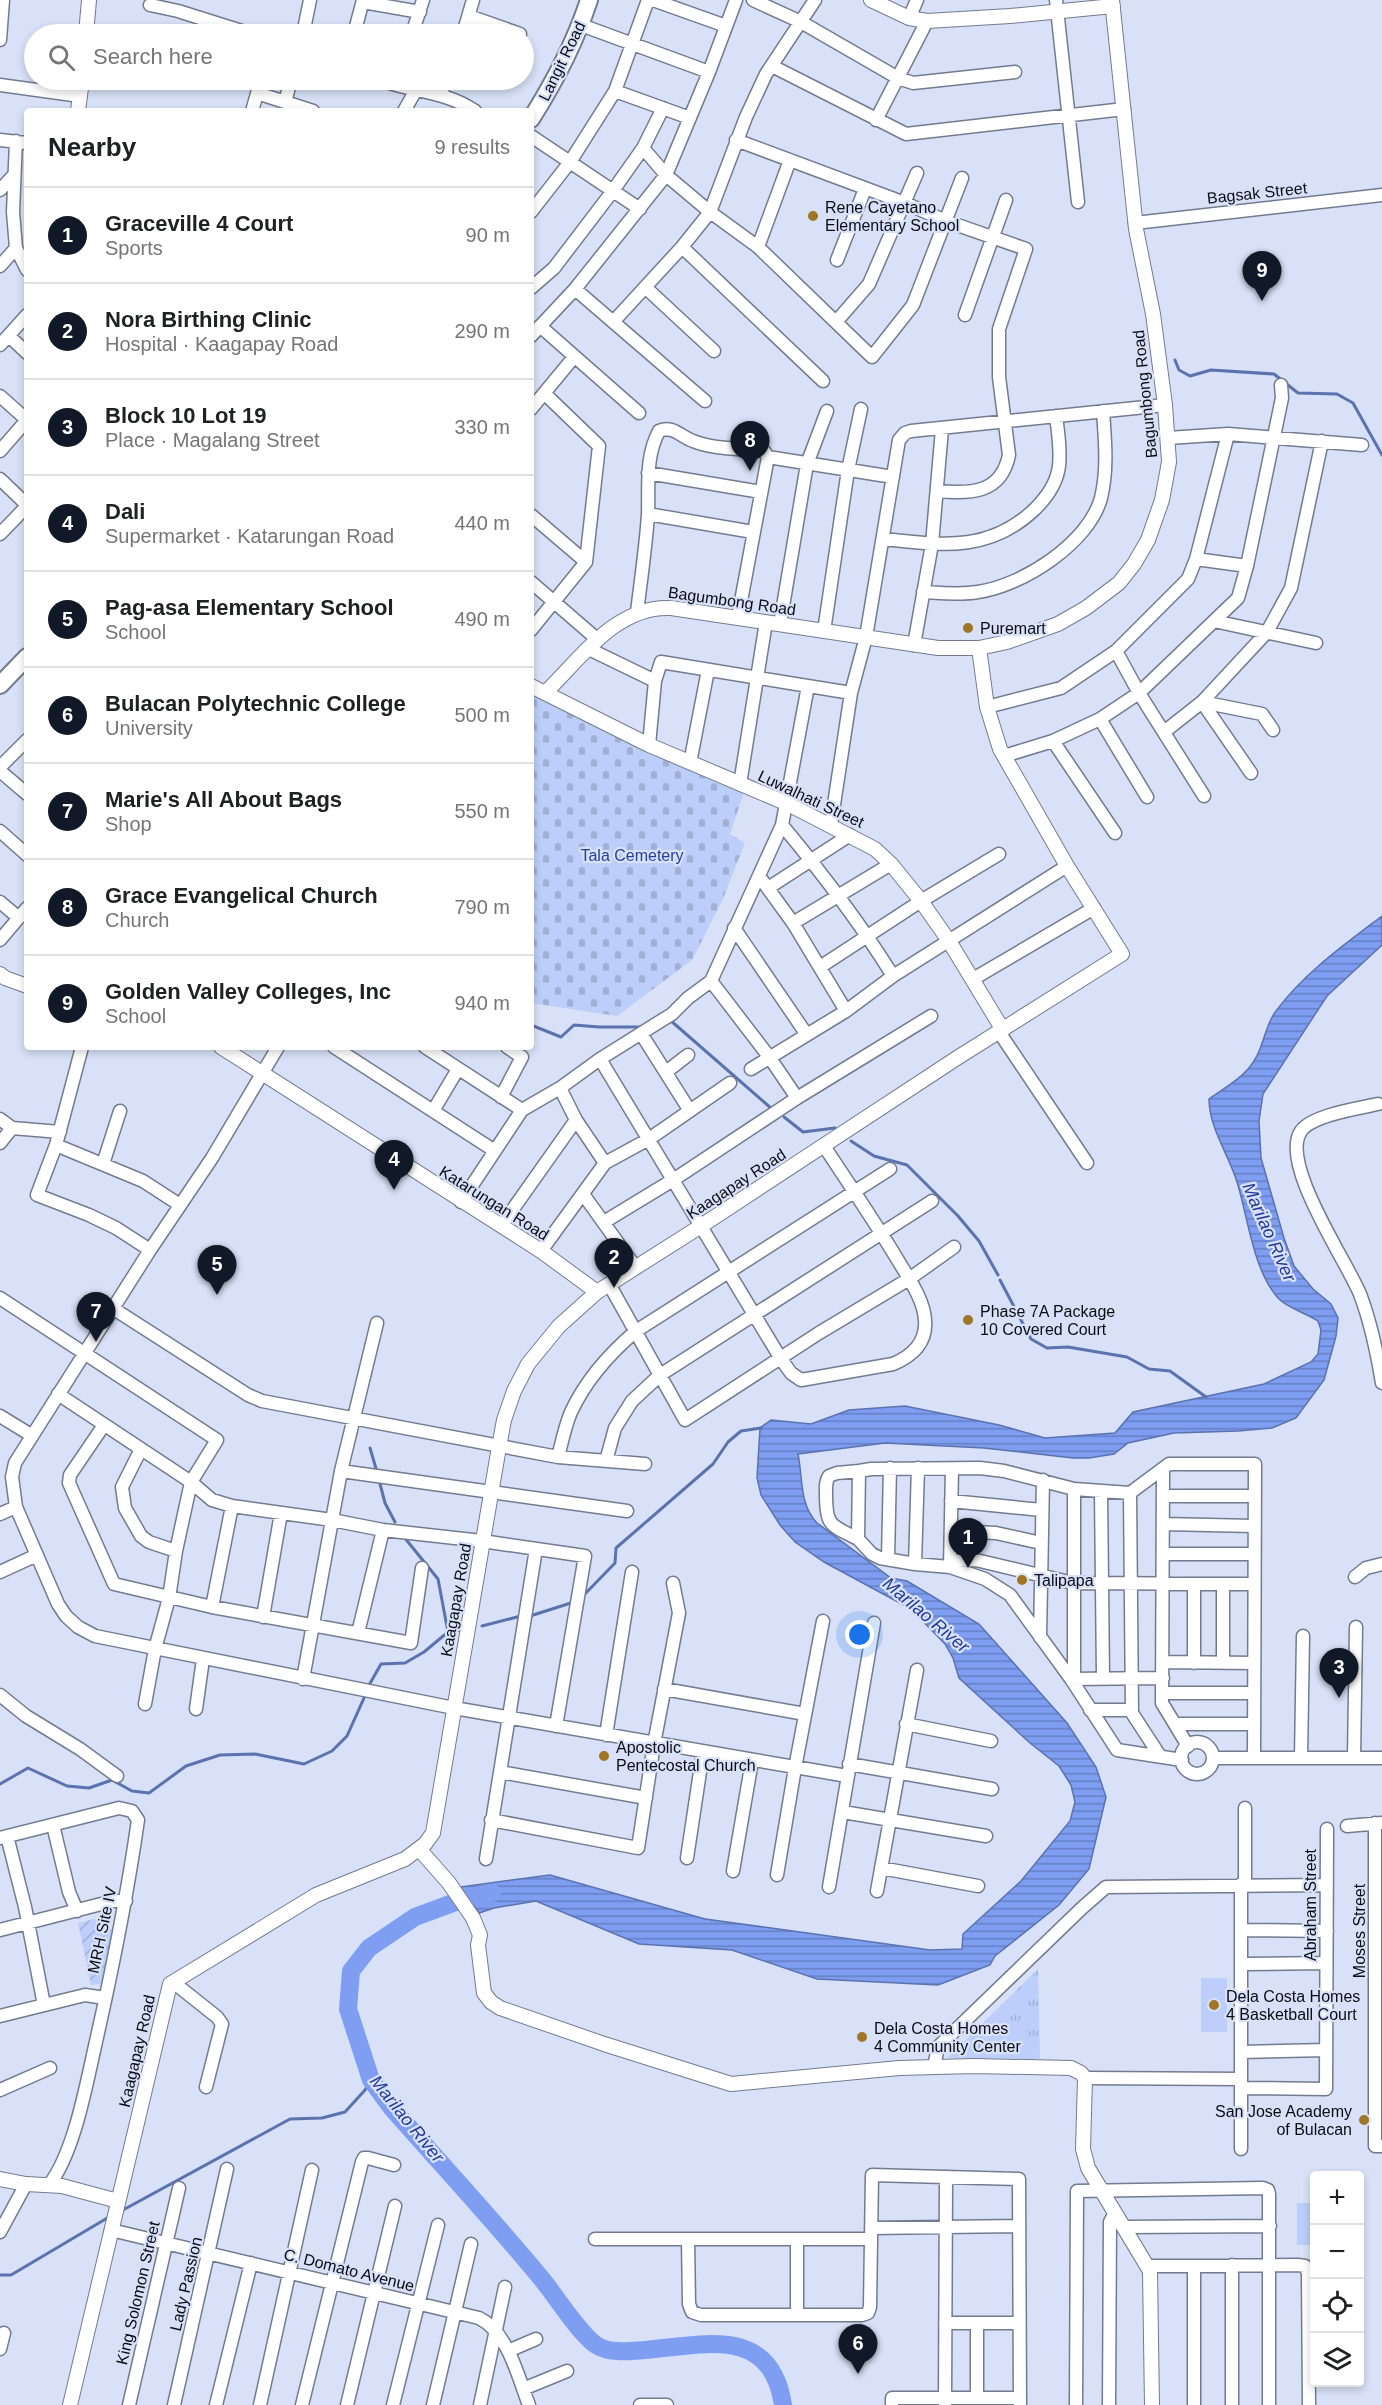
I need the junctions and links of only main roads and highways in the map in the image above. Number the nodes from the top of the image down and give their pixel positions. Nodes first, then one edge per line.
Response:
1 (589, 0) edge
2 (534, 114) edge
3 (24, 660) edge
4 (0, 685) edge

1 - 2 main road, Langit Road
3 - 4 main road

